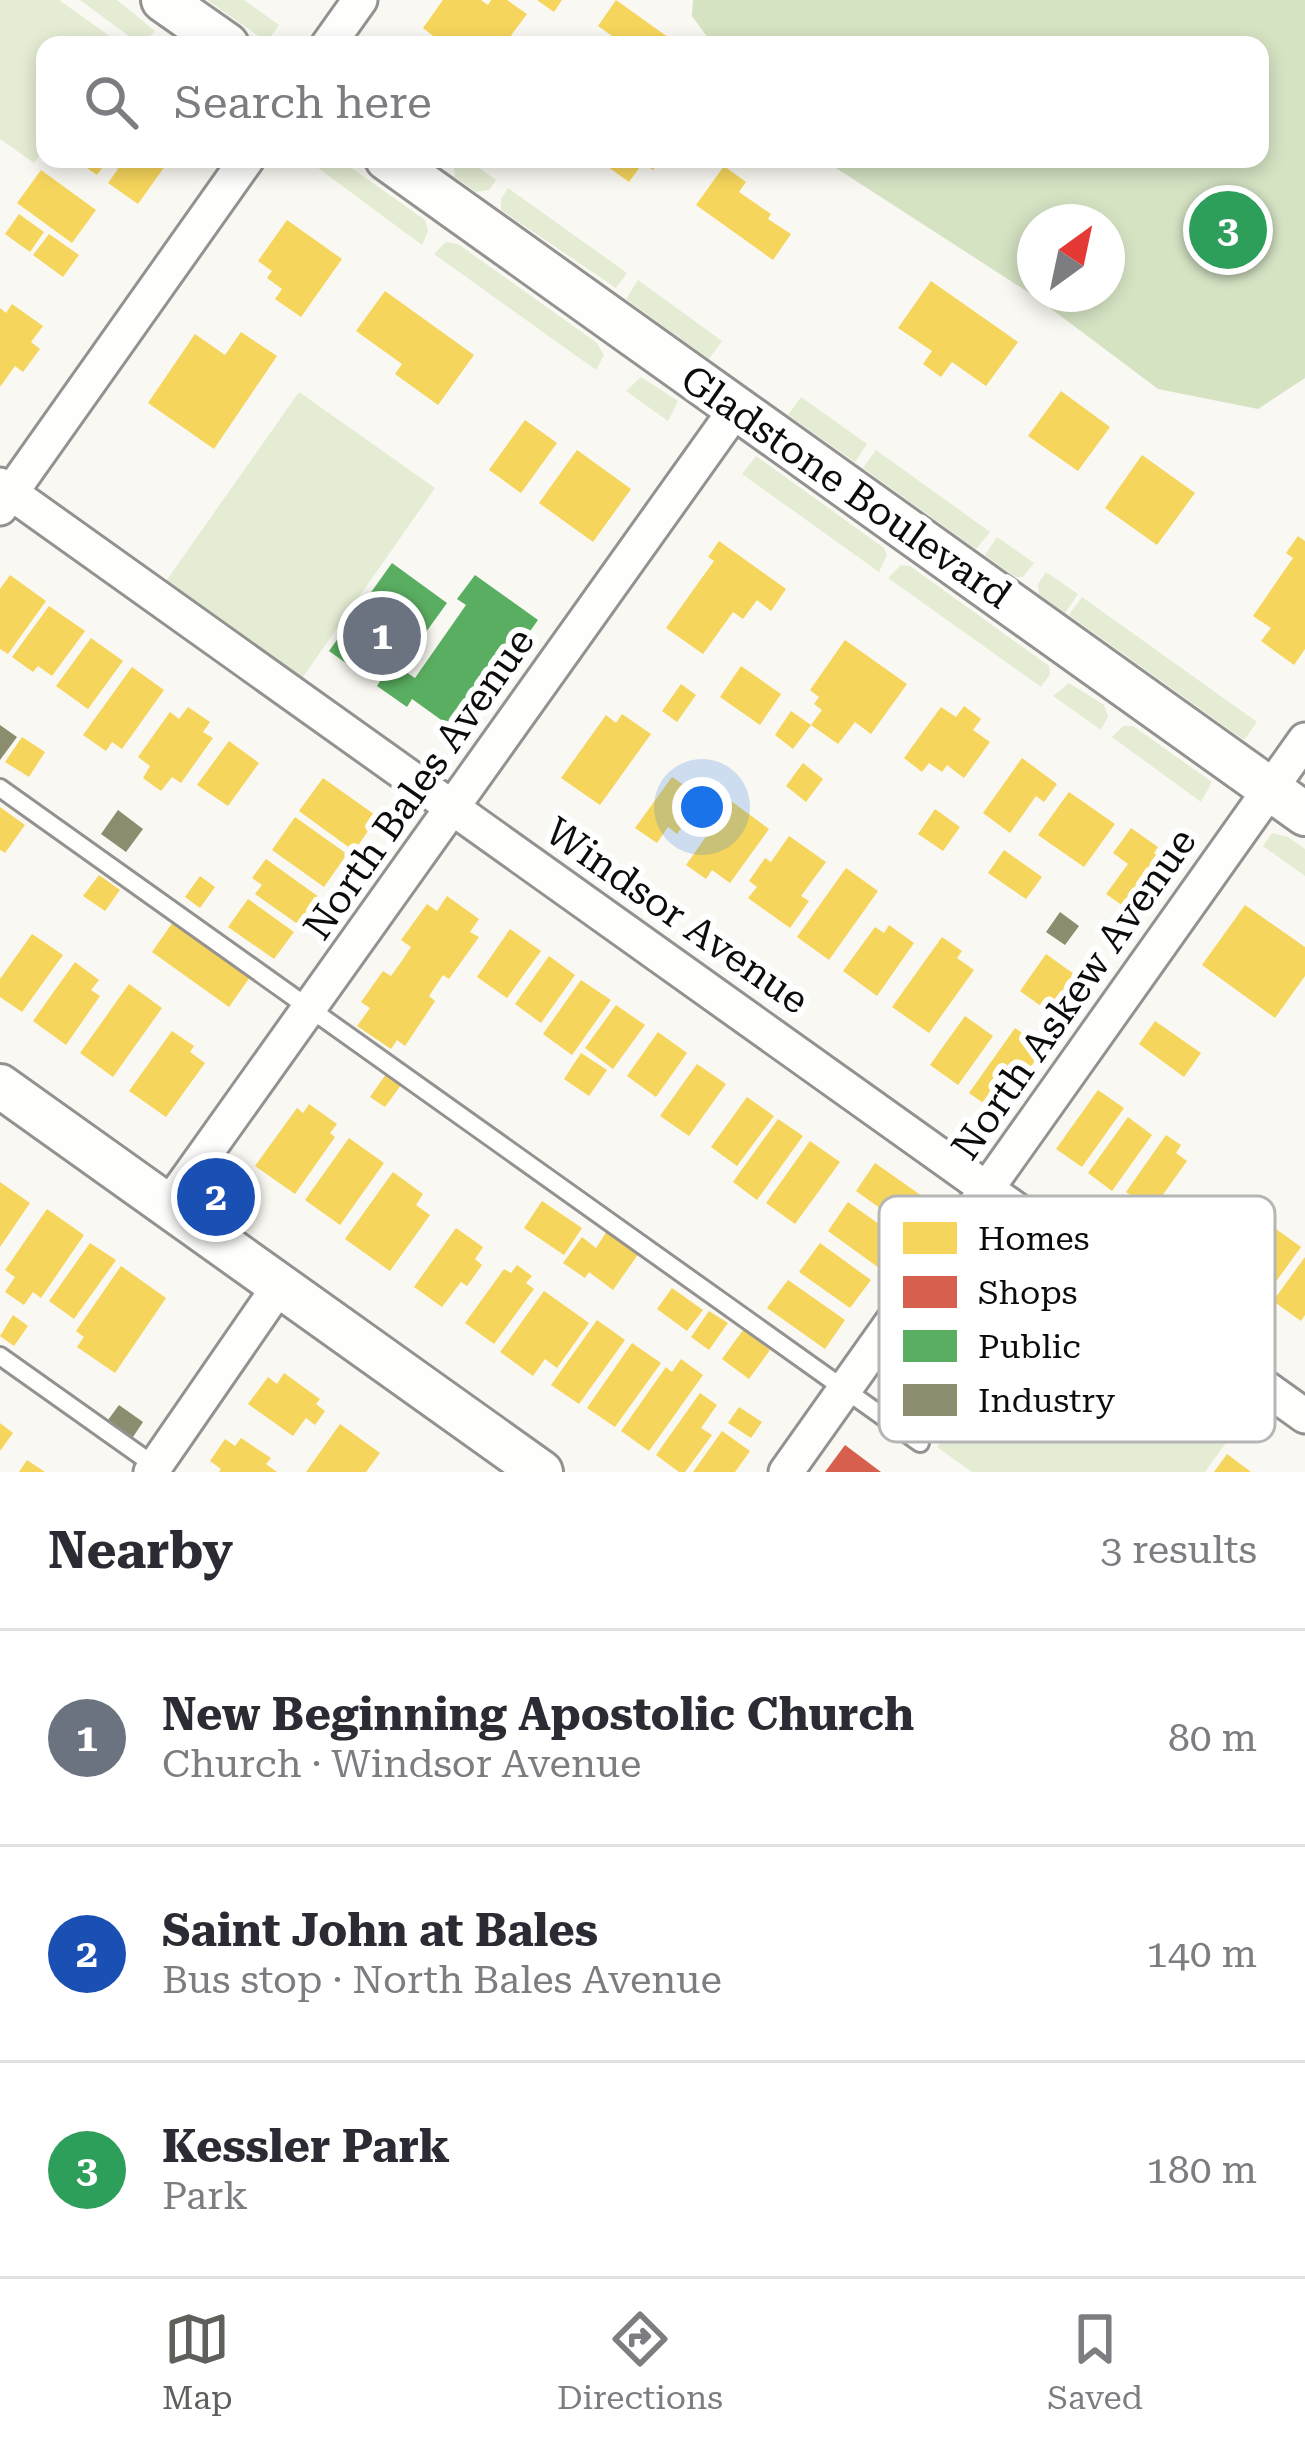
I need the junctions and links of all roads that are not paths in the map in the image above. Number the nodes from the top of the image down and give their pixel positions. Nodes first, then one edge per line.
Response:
1 (164, 0) edge
2 (360, 0) edge
3 (214, 36) edge
4 (334, 36) edge
5 (240, 168) edge
6 (400, 168) edge
7 (736, 409) junction
8 (4, 495) edge
9 (1305, 740) edge
10 (0, 788) edge
11 (1270, 789) junction
12 (453, 809) junction
13 (1305, 814) edge
14 (310, 1008) junction
15 (0, 1086) edge
16 (987, 1189) junction
17 (982, 1196) edge
18 (997, 1196) edge
19 (168, 1206) junction
20 (280, 1286) junction
21 (879, 1342) edge
22 (0, 1356) edge
23 (845, 1390) junction
24 (1275, 1395) edge
25 (879, 1414) edge
26 (1305, 1416) edge
27 (157, 1470) edge
28 (541, 1472) edge
29 (786, 1472) edge

1 - 3 street
2 - 4 street
5 - 8 street
6 - 7 street, Gladstone Boulevard
7 - 11 street, Gladstone Boulevard
7 - 12 street, North Bales Avenue
8 - 12 street, Windsor Avenue
9 - 11 street, North Askew Avenue
10 - 14 lane
11 - 13 street, Gladstone Boulevard
11 - 16 street, North Askew Avenue
12 - 14 street, North Bales Avenue
12 - 16 street, Windsor Avenue
14 - 19 street, North Bales Avenue
14 - 23 lane
15 - 19 street
16 - 17 street, North Askew Avenue
16 - 18 street, Windsor Avenue
19 - 20 street
20 - 27 street
20 - 28 street
21 - 23 street, North Askew Avenue
22 - 27 lane
23 - 25 lane
23 - 29 street, North Askew Avenue
24 - 26 street, Windsor Avenue

